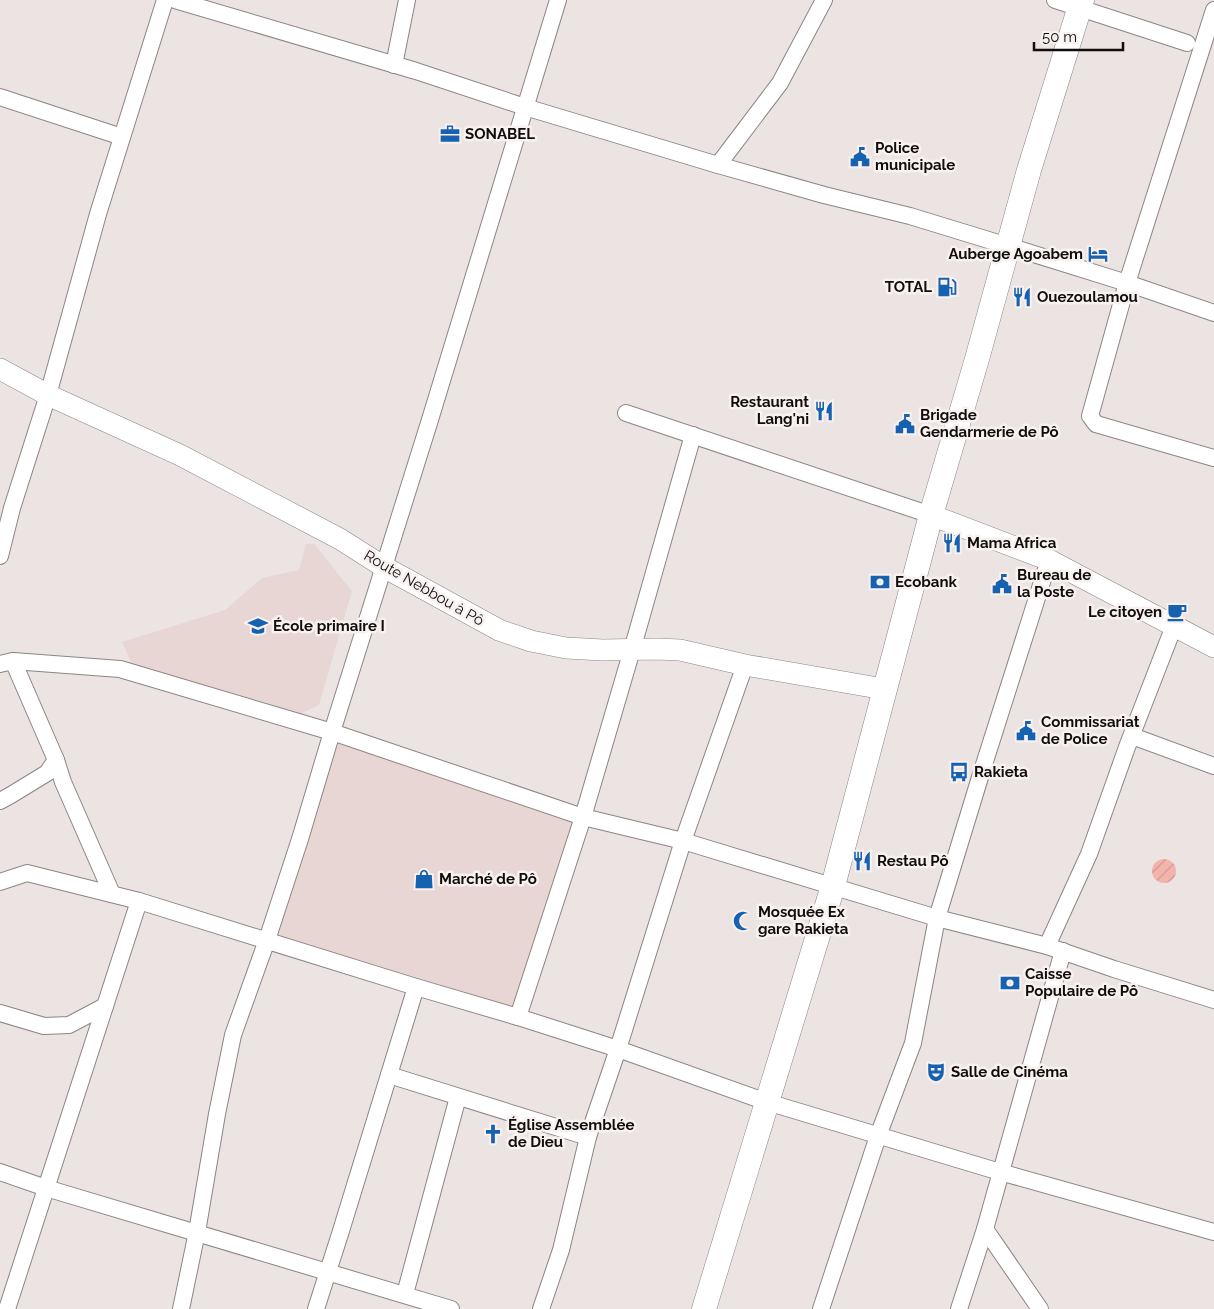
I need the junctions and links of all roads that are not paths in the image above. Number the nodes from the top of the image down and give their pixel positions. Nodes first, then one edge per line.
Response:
1 (165, 0) edge
2 (175, 0) edge
3 (407, 0) edge
4 (558, 0) edge
5 (824, 0) edge
6 (1055, 0) edge
7 (1081, 4) edge
8 (1214, 10) edge
9 (1207, 33) junction
10 (1187, 43) junction
11 (1197, 63) junction
12 (394, 65) junction
13 (0, 97) edge
14 (525, 107) junction
15 (122, 137) junction
16 (718, 165) junction
17 (1008, 246) junction
18 (1127, 283) junction
19 (1214, 313) edge
20 (0, 369) edge
21 (48, 394) junction
22 (626, 413) dead end
23 (693, 435) junction
24 (1214, 458) edge
25 (931, 515) junction
26 (0, 556) edge
27 (1049, 560) junction
28 (384, 567) junction
29 (1174, 626) junction
30 (1214, 648) edge
31 (632, 650) junction
32 (6, 662) edge
33 (745, 665) junction
34 (884, 689) junction
35 (332, 732) junction
36 (1132, 736) junction
37 (56, 760) junction
38 (1214, 766) edge
39 (0, 801) edge
40 (583, 817) junction
41 (683, 841) junction
42 (0, 882) edge
43 (833, 886) junction
44 (112, 894) junction
45 (139, 901) junction
46 (937, 918) junction
47 (267, 940) junction
48 (1047, 946) junction
49 (1064, 951) junction
50 (416, 986) junction
51 (1214, 1000) edge
52 (105, 1006) junction
53 (0, 1012) edge
54 (518, 1017) junction
55 (618, 1049) junction
56 (389, 1075) junction
57 (458, 1097) junction
58 (768, 1102) junction
59 (878, 1136) junction
60 (588, 1137) junction
61 (0, 1172) edge
62 (1000, 1172) junction
63 (46, 1188) junction
64 (985, 1229) junction
65 (197, 1232) junction
66 (1214, 1232) edge
67 (328, 1271) junction
68 (405, 1294) junction
69 (7, 1309) edge
70 (181, 1309) edge
71 (316, 1309) edge
72 (451, 1309) edge
73 (541, 1309) edge
74 (704, 1309) edge
75 (820, 1309) edge
76 (959, 1309) edge
77 (1040, 1309) edge

1 - 15 street
2 - 12 street
3 - 12 street
4 - 14 street
5 - 16 street
6 - 7 street
7 - 10 street
7 - 17 highway
8 - 9 street
9 - 10 street
9 - 11 street
10 - 11 street
11 - 18 street
12 - 14 street
13 - 15 street
14 - 16 street
14 - 28 street
15 - 21 street
16 - 17 street
17 - 18 street
17 - 25 highway
18 - 19 street
18 - 24 street
20 - 21 main road, Route Nebbou à Pô
21 - 26 street
21 - 28 main road, Route Nebbou à Pô
22 - 23 street
23 - 25 street
23 - 31 street
25 - 27 main road
25 - 34 highway
27 - 29 main road
27 - 46 street
28 - 31 main road, Route Nebbou à Pô
28 - 35 street
29 - 30 main road
29 - 36 street
31 - 33 main road, Route Nebbou à Pô
31 - 40 street
32 - 35 street
32 - 37 street
33 - 34 main road, Route Nebbou à Pô
33 - 41 street
34 - 43 highway
35 - 40 street
35 - 47 street
36 - 38 street
36 - 48 street
37 - 39 street
37 - 44 street
40 - 41 street
40 - 54 street
41 - 43 street
41 - 55 street
42 - 44 street
43 - 46 street
43 - 58 highway
44 - 45 street
45 - 47 street
45 - 52 street
46 - 48 street
46 - 59 street
47 - 50 street
47 - 65 street
48 - 49 street
49 - 51 street
49 - 62 street
50 - 54 street
50 - 56 street
52 - 53 street
52 - 63 street
54 - 55 street
55 - 58 street
55 - 60 street
56 - 57 street
56 - 67 street
57 - 60 street
57 - 68 street
58 - 59 street
58 - 74 highway
59 - 62 street
59 - 75 street
60 - 73 street
61 - 63 street
62 - 64 street
62 - 66 street
63 - 65 street
63 - 69 street
64 - 76 street
64 - 77 street
65 - 67 street
65 - 70 street
67 - 68 street
67 - 71 street
68 - 72 street

